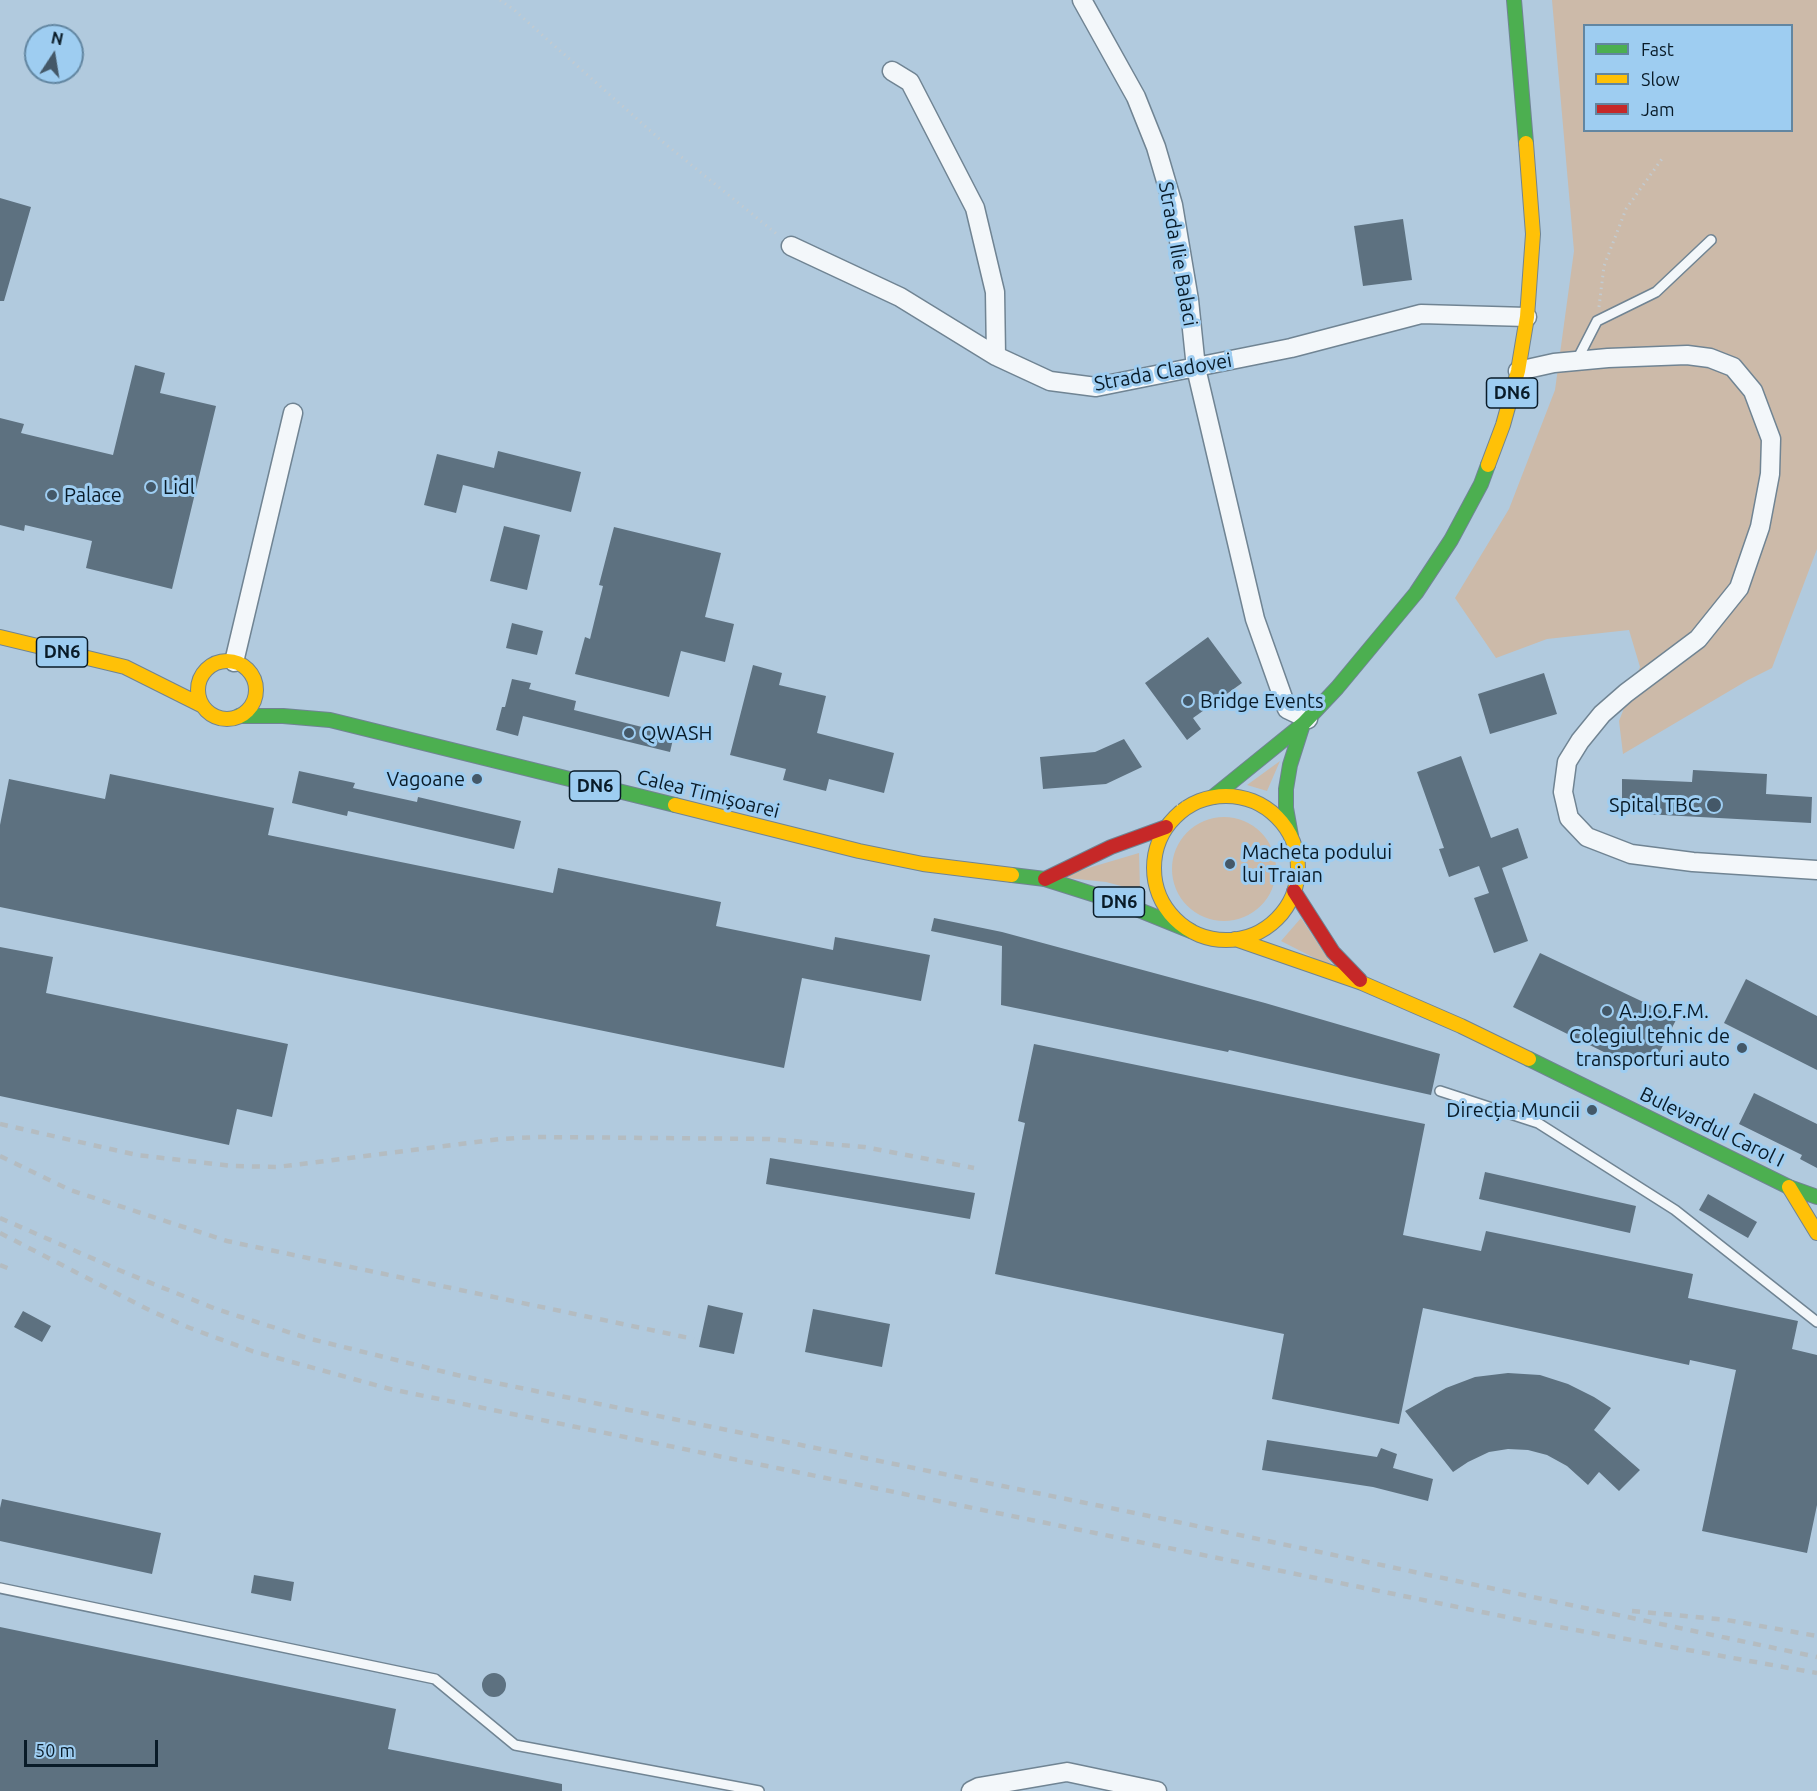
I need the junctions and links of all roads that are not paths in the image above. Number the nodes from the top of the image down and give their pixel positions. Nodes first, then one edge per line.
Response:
1 (1082, 0) edge
2 (1094, 0) edge
3 (1514, 0) edge
4 (1094, 20) junction
5 (892, 71) dead end
6 (1711, 240) dead end
7 (790, 246) road end
8 (1527, 317) junction
9 (996, 356) junction
10 (1577, 360) junction
11 (1196, 368) junction
12 (1518, 371) junction
13 (293, 413) dead end
14 (0, 637) edge
15 (234, 662) junction
16 (125, 667) junction
17 (208, 668) junction
18 (159, 669) dead end
19 (189, 669) dead end
20 (254, 680) junction
21 (270, 690) dead end
22 (298, 705) dead end
23 (203, 706) junction
24 (240, 716) junction
25 (330, 720) junction
26 (1305, 722) junction
27 (1213, 797) junction
28 (1166, 827) junction
29 (1292, 838) junction
30 (1817, 870) edge
31 (1045, 879) junction
32 (1294, 891) junction
33 (1191, 931) junction
34 (1235, 939) junction
35 (1362, 983) junction
36 (1440, 1090) dead end
37 (1790, 1187) junction
38 (1817, 1197) edge
39 (1817, 1233) edge
40 (1817, 1322) edge
41 (0, 1588) edge
42 (759, 1791) edge
43 (971, 1791) edge
44 (1157, 1791) edge

1 - 4 street, Strada Ilie Balaci
2 - 4 street
3 - 8 main road, DN6
4 - 11 street, Strada Ilie Balaci
5 - 9 street
6 - 10 lane
7 - 9 street, Strada Cladovei
8 - 11 street, Strada Cladovei
8 - 12 main road, DN6
9 - 11 street, Strada Cladovei
10 - 12 street
10 - 30 street
11 - 26 street, Strada Ilie Balaci
12 - 26 main road, DN6
13 - 15 street
14 - 16 main road, DN6
15 - 17 main road
15 - 20 main road
16 - 18 main road, DN6
16 - 23 main road, DN6
17 - 19 main road
17 - 23 main road
20 - 21 main road
20 - 24 main road
22 - 25 main road, Calea Timișoarei / DN6
23 - 24 main road, DN6
24 - 25 main road, Calea Timișoarei / DN6
25 - 31 main road, Calea Timișoarei / DN6
26 - 27 main road, DN6
26 - 29 main road, DN6
27 - 28 main road, DN6
27 - 29 main road, DN6
28 - 31 main road, DN6
28 - 33 main road, DN6
29 - 32 main road, DN6
31 - 33 main road, Calea Timișoarei / DN6
32 - 34 main road, DN6
32 - 35 main road, Bulevardul Carol I
33 - 34 main road, DN6
34 - 35 main road, Bulevardul Carol I
35 - 37 main road, Bulevardul Carol I
36 - 40 lane
37 - 38 main road, Bulevardul Carol I
37 - 39 main road
41 - 42 lane
43 - 44 street

